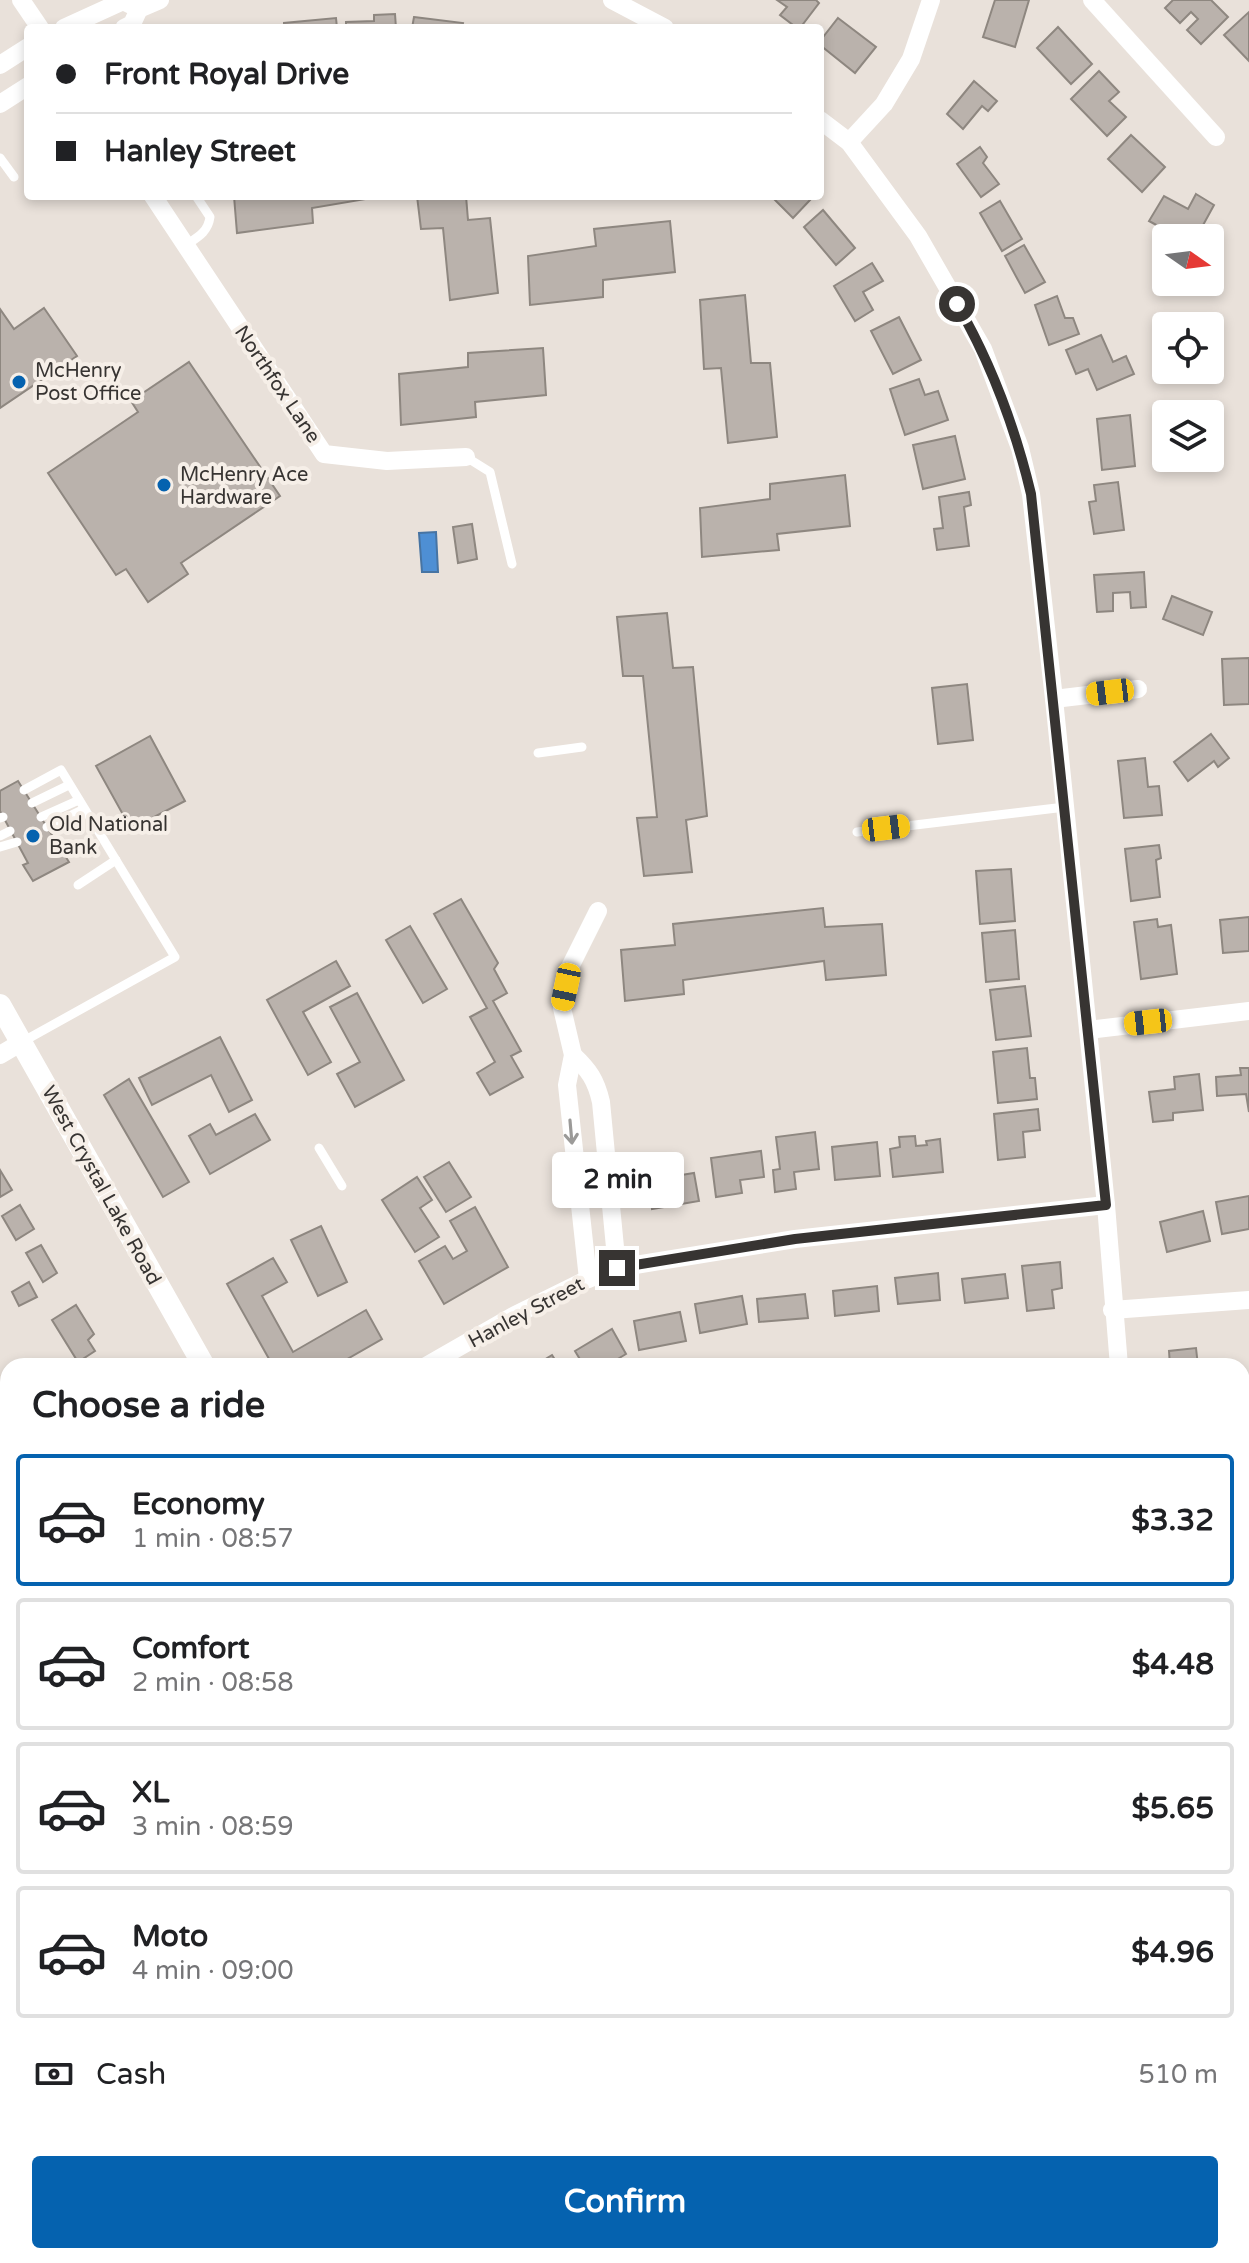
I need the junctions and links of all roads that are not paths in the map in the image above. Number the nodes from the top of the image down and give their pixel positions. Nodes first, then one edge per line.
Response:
1 (21, 0) edge
2 (160, 0) edge
3 (612, 0) edge
4 (931, 0) edge
5 (1092, 0) edge
6 (139, 9) junction
7 (37, 24) edge
8 (78, 24) edge
9 (132, 24) edge
10 (657, 24) edge
11 (24, 50) edge
12 (0, 65) edge
13 (24, 89) edge
14 (0, 104) edge
15 (824, 123) edge
16 (1216, 137) dead end
17 (849, 142) junction
18 (0, 158) edge
19 (14, 177) dead end
20 (156, 200) edge
21 (199, 200) edge
22 (185, 245) junction
23 (466, 457) joint
24 (512, 564) dead end
25 (1138, 689) dead end
26 (1054, 699) junction
27 (582, 747) dead end
28 (538, 753) dead end
29 (69, 785) junction
30 (24, 790) dead end
31 (79, 800) junction
32 (32, 803) dead end
33 (1065, 807) junction
34 (84, 809) junction
35 (41, 817) dead end
36 (47, 827) dead end
37 (10, 831) dead end
38 (857, 832) dead end
39 (0, 836) edge
40 (17, 842) dead end
41 (0, 847) edge
42 (116, 860) junction
43 (78, 885) dead end
44 (598, 911) dead end
45 (0, 1005) edge
46 (1249, 1011) edge
47 (1088, 1030) junction
48 (22, 1042) junction
49 (0, 1055) edge
50 (573, 1055) junction
51 (319, 1148) dead end
52 (342, 1186) dead end
53 (1106, 1205) junction
54 (617, 1268) junction
55 (588, 1279) junction
56 (1249, 1300) edge
57 (1112, 1310) junction
58 (200, 1358) edge
59 (440, 1358) edge
60 (1118, 1358) edge

1 - 7 street
2 - 6 street
3 - 10 street
4 - 17 street
5 - 16 street
6 - 8 street
6 - 9 street
11 - 12 street
13 - 14 street
15 - 17 street
17 - 26 street
18 - 19 lane
20 - 22 street, Northfox Lane
21 - 22 lane
22 - 23 street, Northfox Lane
23 - 24 lane
25 - 26 street
26 - 33 street
27 - 28 lane
29 - 30 lane
29 - 31 lane
29 - 32 lane
31 - 34 lane
31 - 35 lane
33 - 38 lane
33 - 47 street
34 - 36 lane
34 - 42 lane
37 - 39 lane
40 - 41 lane
42 - 43 lane
42 - 48 lane
44 - 50 street
45 - 48 street, West Crystal Lake Road
46 - 47 street
47 - 53 street
48 - 49 street
48 - 58 street, West Crystal Lake Road
50 - 54 street
50 -> 55 street
51 - 52 lane
53 - 54 street, Hanley Street
53 - 57 street
54 - 55 street, Hanley Street
55 - 59 street, Hanley Street
56 - 57 street
57 - 60 street

